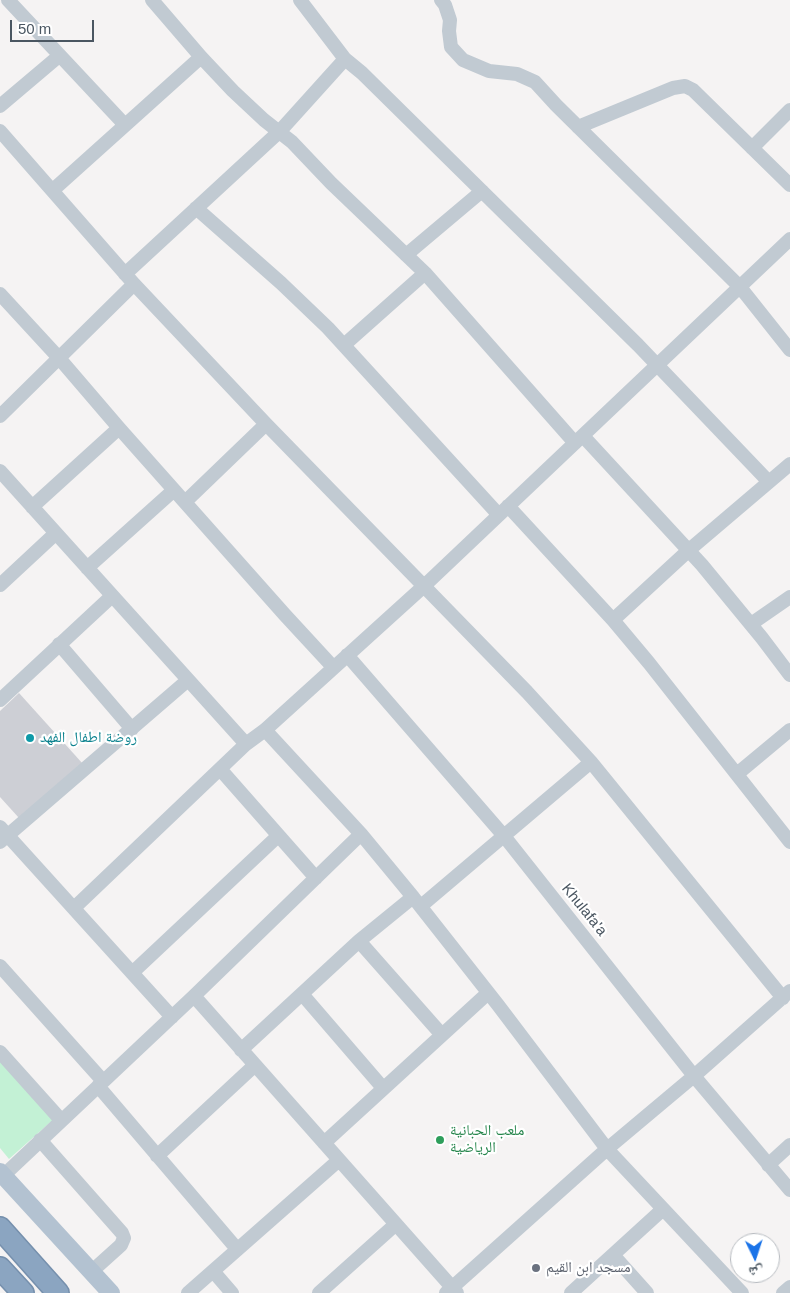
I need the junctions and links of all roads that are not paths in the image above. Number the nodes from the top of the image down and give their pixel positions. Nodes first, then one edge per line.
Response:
1 (8, 0) edge
2 (152, 0) edge
3 (300, 0) edge
4 (441, 0) edge
5 (59, 56) junction
6 (201, 57) junction
7 (345, 59) junction
8 (0, 106) edge
9 (790, 110) edge
10 (125, 125) junction
11 (578, 127) junction
12 (0, 131) edge
13 (280, 131) junction
14 (752, 148) junction
15 (790, 185) edge
16 (53, 190) junction
17 (482, 191) junction
18 (196, 208) junction
19 (790, 239) edge
20 (406, 255) junction
21 (425, 273) junction
22 (130, 279) junction
23 (740, 287) junction
24 (0, 294) edge
25 (344, 345) junction
26 (790, 350) edge
27 (59, 358) junction
28 (657, 364) junction
29 (0, 416) edge
30 (266, 424) junction
31 (118, 428) junction
32 (579, 439) junction
33 (790, 464) edge
34 (0, 471) edge
35 (768, 482) junction
36 (174, 490) junction
37 (185, 502) junction
38 (32, 506) junction
39 (503, 510) junction
40 (56, 533) junction
41 (688, 550) junction
42 (87, 568) junction
43 (0, 585) edge
44 (424, 586) junction
45 (112, 596) junction
46 (790, 597) edge
47 (613, 620) junction
48 (751, 624) junction
49 (59, 644) junction
50 (347, 655) junction
51 (333, 667) junction
52 (790, 675) edge
53 (188, 680) junction
54 (1, 695) edge
55 (132, 729) junction
56 (265, 730) junction
57 (790, 730) edge
58 (246, 744) junction
59 (591, 762) junction
60 (220, 770) junction
61 (737, 774) junction
62 (361, 834) junction
63 (3, 835) edge
64 (278, 836) junction
65 (504, 836) junction
66 (790, 842) edge
67 (316, 878) junction
68 (417, 901) junction
69 (74, 908) junction
70 (359, 941) junction
71 (0, 966) edge
72 (132, 973) junction
73 (488, 993) junction
74 (302, 994) junction
75 (786, 994) edge
76 (194, 996) junction
77 (172, 1017) junction
78 (442, 1035) junction
79 (242, 1050) junction
80 (0, 1052) edge
81 (255, 1065) junction
82 (694, 1076) junction
83 (101, 1084) junction
84 (384, 1088) junction
85 (61, 1120) junction
86 (40, 1140) junction
87 (324, 1143) junction
88 (790, 1145) edge
89 (607, 1149) junction
90 (157, 1156) junction
91 (339, 1160) junction
92 (768, 1165) junction
93 (2, 1174) edge
94 (790, 1190) edge
95 (662, 1210) junction
96 (396, 1224) junction
97 (0, 1228) edge
98 (237, 1249) junction
99 (613, 1255) junction
100 (0, 1268) edge
101 (213, 1271) junction
102 (92, 1272) junction
103 (790, 1287) edge
104 (452, 1291) edge
105 (23, 1293) edge
106 (58, 1293) edge
107 (111, 1293) edge
108 (188, 1293) edge
109 (232, 1293) edge
110 (319, 1293) edge
111 (571, 1293) edge
112 (647, 1293) edge
113 (742, 1293) edge
114 (783, 1293) edge

1 - 5 street
2 - 6 street
3 - 7 street
4 - 11 street
5 - 8 street
5 - 10 street
6 - 10 street
6 - 13 street
7 - 13 street
7 - 17 street
9 - 14 street
10 - 16 street
11 - 14 street
11 - 23 street
12 - 16 street
13 - 18 street
13 - 20 street
14 - 15 street
16 - 22 street
17 - 20 street
17 - 28 street
18 - 22 street
18 - 25 street
19 - 23 street
20 - 21 street
21 - 25 street
21 - 32 street
22 - 27 street
22 - 30 street
23 - 26 street
23 - 28 street
24 - 27 street
25 - 39 street
27 - 29 street
27 - 31 street
28 - 32 street
28 - 35 street
30 - 37 street
30 - 44 street
31 - 36 street
31 - 38 street
32 - 39 street
32 - 41 street
33 - 35 street
34 - 38 street
35 - 41 street
36 - 37 street
36 - 42 street
37 - 51 street
38 - 40 street
39 - 44 street
39 - 47 street
40 - 42 street
40 - 43 street
41 - 47 street
41 - 48 street
42 - 45 street
44 - 50 street
44 - 59 street
45 - 49 street
45 - 53 street
46 - 48 street
47 - 61 street
48 - 52 street
49 - 54 street
49 - 55 street
50 - 51 street
50 - 65 street, Khulafa'a
51 - 56 street
53 - 55 street
53 - 58 street
55 - 63 street
56 - 58 street
56 - 62 street
57 - 61 street
58 - 60 street
59 - 65 street
59 - 75 street
60 - 64 street
60 - 69 street
61 - 66 street
62 - 67 street
62 - 68 street
63 - 69 street
64 - 67 street
64 - 72 street
65 - 68 street
65 - 82 street, Khulafa'a
67 - 76 street
68 - 70 street
68 - 73 street
69 - 72 street
70 - 74 street
70 - 78 street
71 - 83 street
72 - 77 street
73 - 78 street
73 - 89 street
74 - 79 street
74 - 84 street
75 - 82 street
76 - 77 street
76 - 79 street
77 - 83 street
78 - 84 street
79 - 81 street
80 - 85 street
81 - 87 street
81 - 90 street
82 - 89 street
82 - 92 street, Khulafa'a
83 - 85 street
83 - 90 street
84 - 87 street
85 - 86 street
86 - 93 street
86 - 102 street
87 - 91 street
88 - 92 street
89 - 95 street
89 - 104 street
90 - 98 street
91 - 96 street
91 - 98 street
92 - 94 street, Khulafa'a
93 - 102 main road
95 - 99 street
95 - 113 street
96 - 104 street
96 - 110 street
97 - 106 highway
98 - 101 street
99 - 111 street
99 - 112 street
100 - 105 highway
101 - 108 street
101 - 109 street
102 - 107 main road
103 - 114 street

